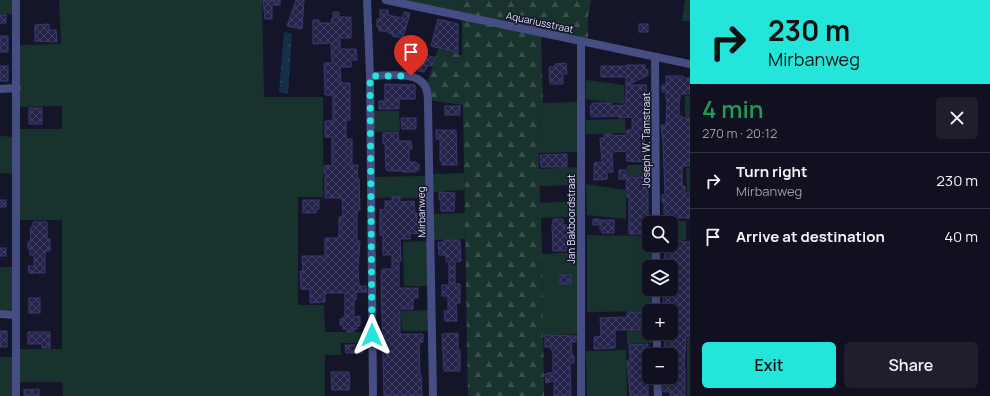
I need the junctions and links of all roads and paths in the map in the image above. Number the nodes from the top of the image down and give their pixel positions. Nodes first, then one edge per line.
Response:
1 (16, 0) edge
2 (367, 0) edge
3 (386, 0) edge
4 (581, 41) junction
5 (655, 57) junction
6 (690, 64) edge
7 (370, 76) junction
8 (16, 88) junction
9 (0, 89) edge
10 (656, 216) edge
11 (0, 314) edge
12 (16, 315) junction
13 (657, 384) edge
14 (16, 396) edge
15 (373, 396) edge
16 (433, 396) edge
17 (581, 396) edge
18 (658, 396) edge

1 - 8 street
2 - 7 street
3 - 4 street, Aquariusstraat
4 - 5 street, Aquariusstraat
4 - 17 street, Jan Bakboordstraat
5 - 6 street, Aquariusstraat
5 - 10 street, Joseph W. Tamstraat
7 - 15 street
7 - 16 street, Mirbanweg
8 - 9 street
8 - 12 street
11 - 12 street
12 - 14 street
13 - 18 street

